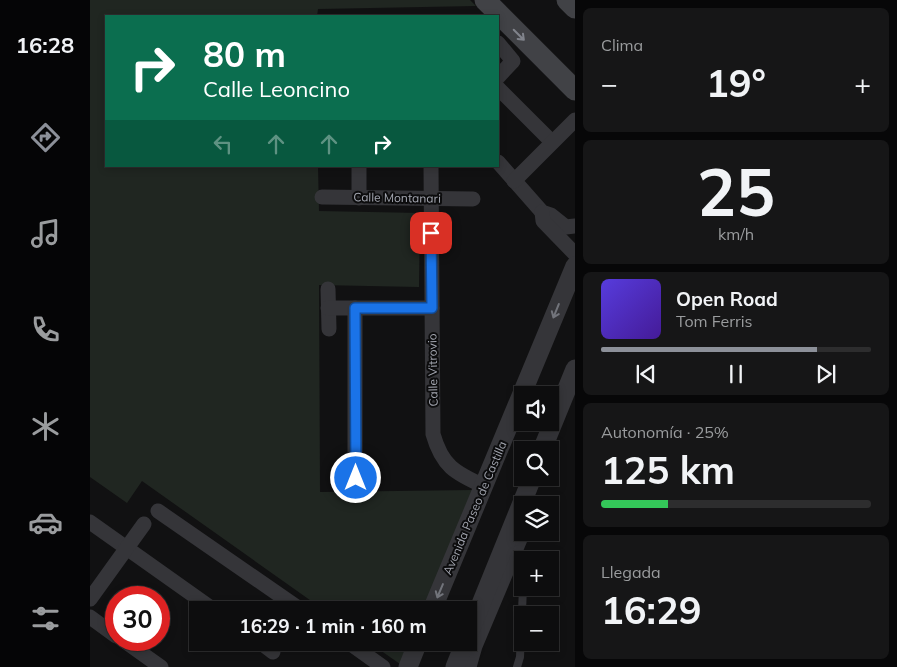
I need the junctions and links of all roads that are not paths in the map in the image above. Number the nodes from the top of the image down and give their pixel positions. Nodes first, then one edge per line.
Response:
1 (485, 0) edge
2 (567, 0) edge
3 (574, 8) edge
4 (499, 44) edge
5 (499, 76) edge
6 (499, 89) edge
7 (574, 90) edge
8 (574, 120) edge
9 (552, 142) junction
10 (499, 163) edge
11 (359, 167) edge
12 (431, 167) edge
13 (514, 181) junction
14 (322, 197) dead end
15 (359, 198) junction
16 (431, 199) junction
17 (473, 199) dead end
18 (567, 231) edge
19 (574, 254) edge
20 (574, 266) edge
21 (328, 289) dead end
22 (328, 308) junction
23 (355, 308) junction
24 (432, 308) junction
25 (329, 329) dead end
26 (574, 369) edge
27 (546, 441) edge
28 (356, 478) dead end
29 (484, 486) junction
30 (158, 511) dead end
31 (90, 522) edge
32 (144, 524) dead end
33 (514, 524) edge
34 (519, 541) edge
35 (127, 548) junction
36 (523, 596) edge
37 (90, 598) edge
38 (201, 601) edge
39 (288, 601) edge
40 (436, 601) edge
41 (477, 614) edge
42 (90, 617) edge
43 (105, 628) edge
44 (138, 651) edge
45 (361, 651) edge
46 (414, 651) edge
47 (461, 651) edge
48 (161, 667) edge
49 (383, 667) edge
50 (408, 667) edge
51 (455, 667) edge
52 (469, 667) edge
53 (517, 667) edge

1 -> 7 main road
2 - 3 main road
4 - 5 street
6 - 9 street
8 - 9 street
9 - 13 street
10 - 13 street
11 - 15 street
12 - 16 street, Calle Vitrovio
13 - 18 street
14 - 15 street, Calle Montanari
15 - 16 street, Calle Montanari
16 - 17 street, Calle Montanari
16 - 24 street, Calle Vitrovio
18 - 19 street
20 -> 29 street, Avenida Paseo de Castilla
21 - 22 street
22 - 23 street
22 - 25 street
23 - 24 street
23 - 28 street
24 - 29 street, Calle Vitrovio
26 - 27 street
29 -> 40 street, Avenida Paseo de Castilla
30 - 39 street
31 - 35 street
32 - 35 street
33 - 41 street
34 - 52 street
35 - 37 street
35 - 38 street
36 - 53 lane
42 - 43 street
44 - 48 street
45 - 49 street
46 - 50 street
47 - 51 street

